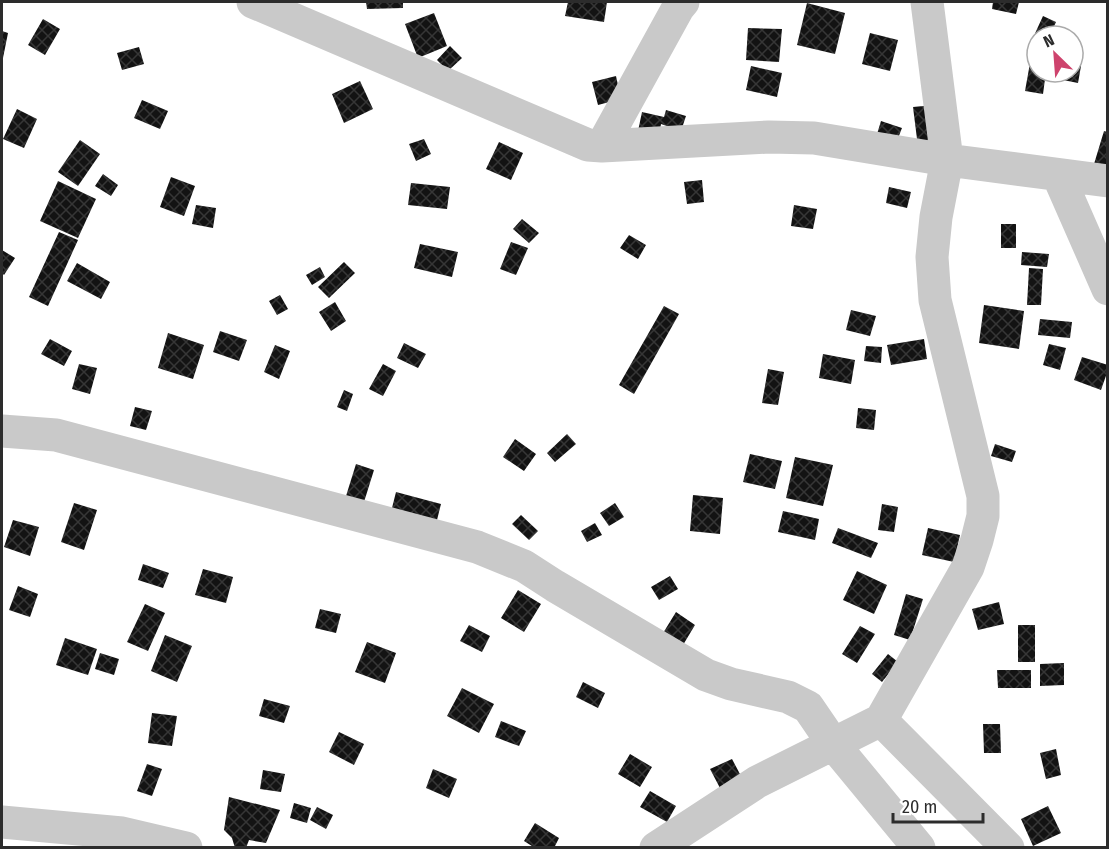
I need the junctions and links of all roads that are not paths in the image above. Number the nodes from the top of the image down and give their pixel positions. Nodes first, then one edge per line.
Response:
1 (253, 2) edge
2 (683, 2) edge
3 (927, 2) edge
4 (602, 146) junction
5 (947, 160) junction
6 (1058, 175) junction
7 (1107, 181) edge
8 (1107, 289) edge
9 (2, 431) edge
10 (881, 720) junction
11 (834, 744) junction
12 (2, 822) edge
13 (186, 848) edge
14 (657, 848) edge
15 (919, 848) edge
16 (1008, 848) edge

1 - 4 street
2 - 4 street
3 - 5 street
4 - 5 street
5 - 6 street
5 - 10 street
6 - 7 street
6 - 8 street
9 - 11 street
10 - 11 street
10 - 16 street
11 - 14 street
11 - 15 street
12 - 13 street

